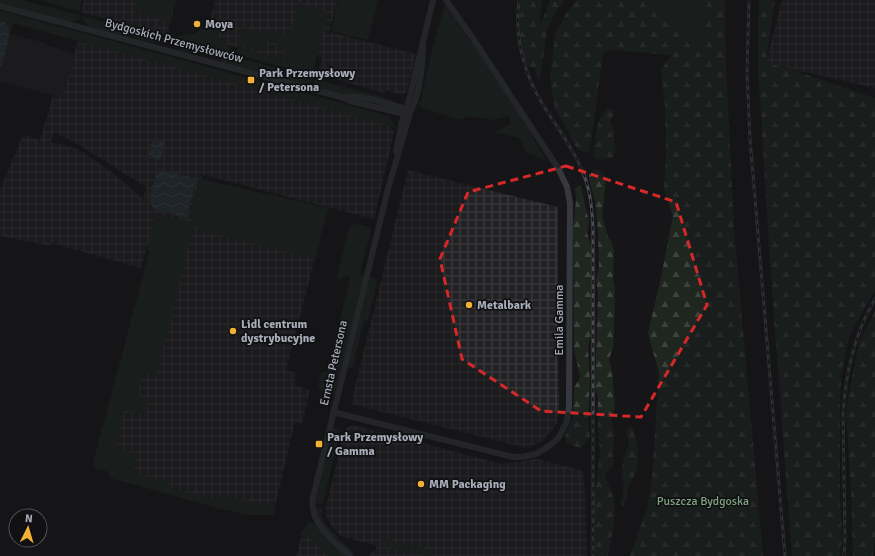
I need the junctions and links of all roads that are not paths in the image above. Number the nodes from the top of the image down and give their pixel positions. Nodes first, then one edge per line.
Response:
1 (433, 0) edge
2 (446, 0) edge
3 (0, 6) edge
4 (408, 112) junction
5 (333, 412) junction
6 (350, 556) edge

1 - 4 street, Ernsta Petersona
2 - 5 street, Emila Gamma
3 - 4 street, Bydgoskich Przemysłowców
4 - 5 street, Ernsta Petersona
5 - 6 street, Ernsta Petersona

